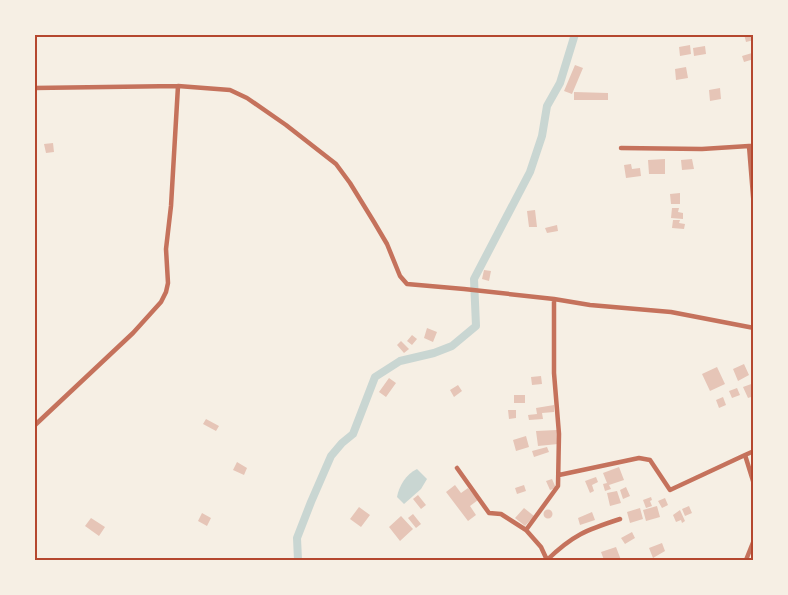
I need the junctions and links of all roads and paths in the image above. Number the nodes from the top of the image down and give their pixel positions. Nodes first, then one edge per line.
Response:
1 (178, 86) junction
2 (34, 88) edge
3 (751, 146) edge
4 (621, 148) dead end
5 (753, 208) edge
6 (554, 298) junction
7 (752, 331) edge
8 (34, 426) edge
9 (753, 451) edge
10 (746, 455) junction
11 (457, 468) dead end
12 (559, 475) junction
13 (753, 484) edge
14 (620, 519) dead end
15 (526, 530) junction
16 (753, 540) edge
17 (547, 560) edge
18 (746, 561) edge

1 - 2 street
1 - 6 street
1 - 8 street
3 - 4 street
3 - 5 street
6 - 7 street
6 - 12 street
9 - 10 street
10 - 12 street
10 - 13 street
11 - 15 street
12 - 15 street
14 - 17 street
15 - 17 street
16 - 18 street

